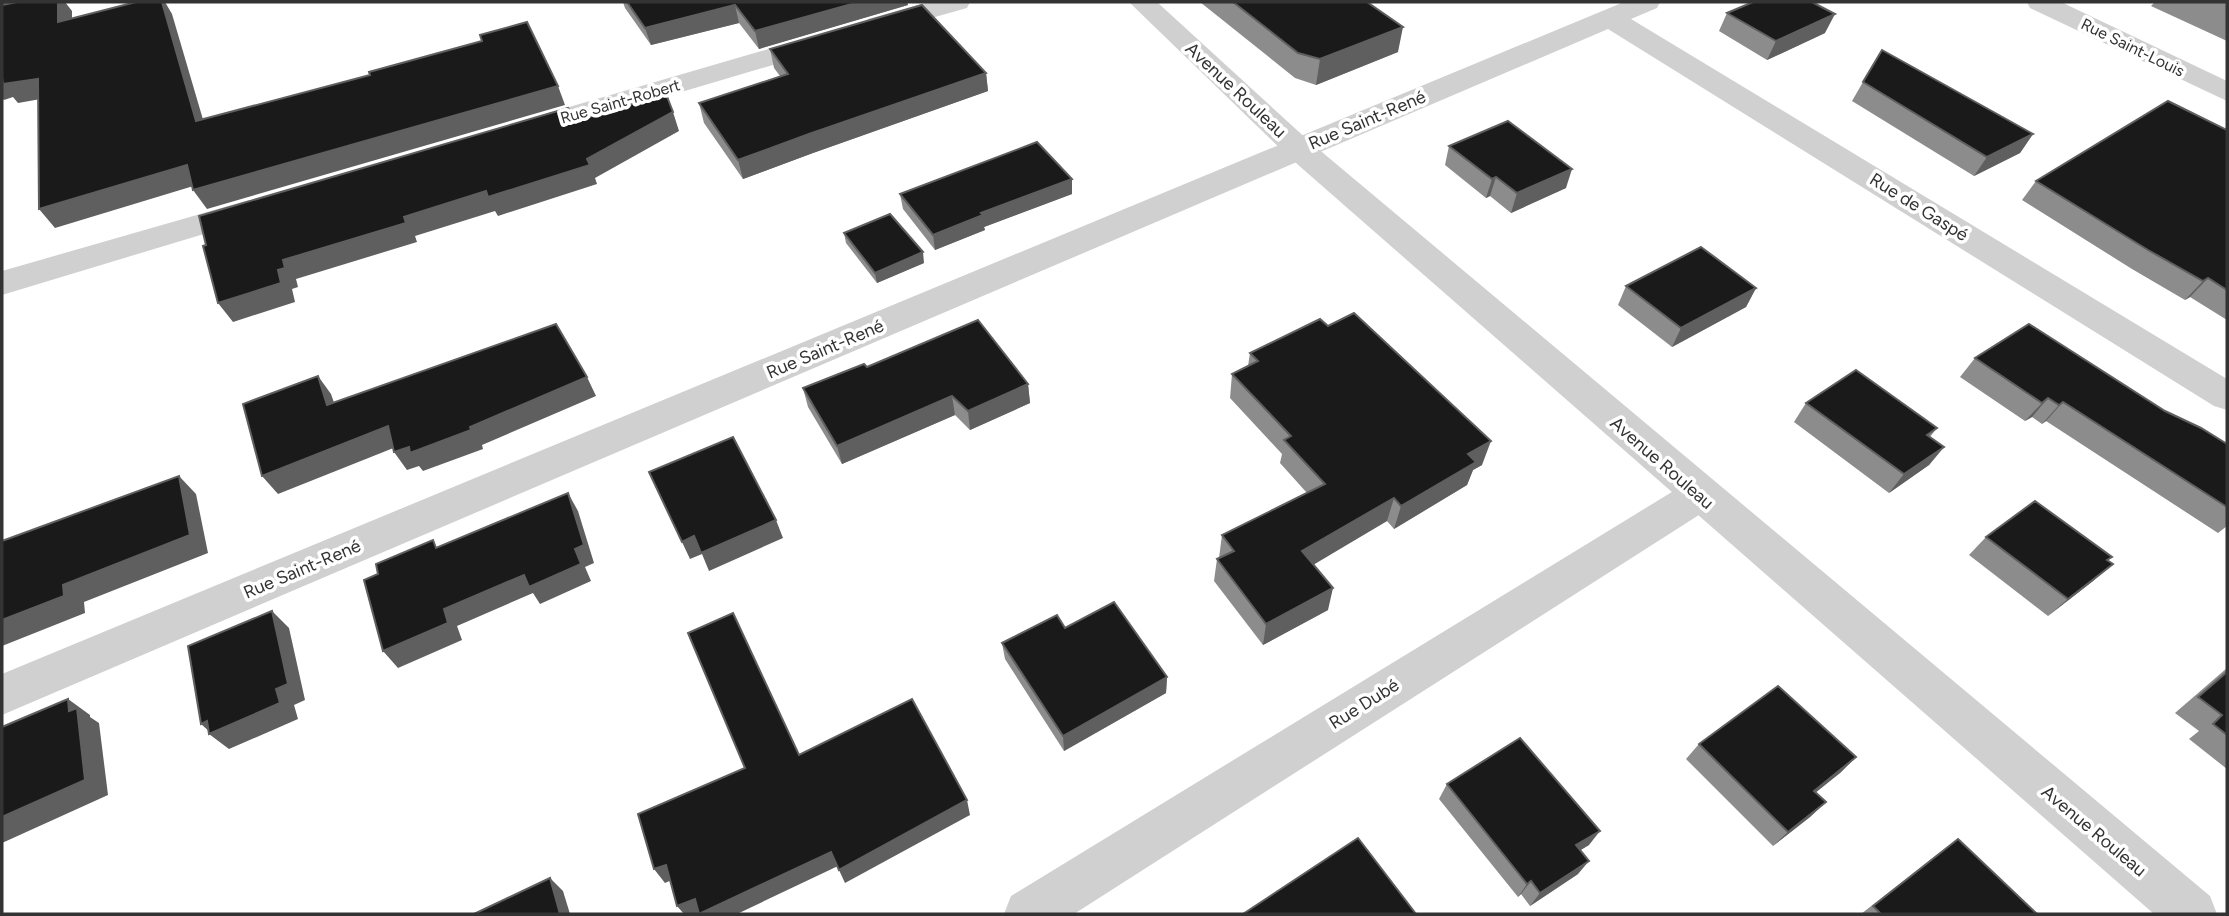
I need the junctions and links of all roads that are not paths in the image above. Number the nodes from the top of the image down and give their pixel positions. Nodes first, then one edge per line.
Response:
1 (957, 2) edge
2 (1142, 2) edge
3 (1647, 2) edge
4 (2040, 2) edge
5 (1610, 18) junction
6 (2227, 92) edge
7 (492, 138) edge
8 (1299, 149) junction
9 (280, 201) edge
10 (2, 283) edge
11 (2227, 396) edge
12 (1699, 495) junction
13 (2, 695) edge
14 (1029, 914) edge
15 (2192, 914) edge

1 - 7 street, Rue Saint-Robert
2 - 8 street, Avenue Rouleau
3 - 5 street, Rue Saint-René
4 - 6 street, Rue Saint-Louis
5 - 8 street, Rue Saint-René
5 - 11 street, Rue de Gaspé
8 - 12 street, Avenue Rouleau
8 - 13 street, Rue Saint-René
9 - 10 street
12 - 14 street, Rue Dubé
12 - 15 street, Avenue Rouleau

